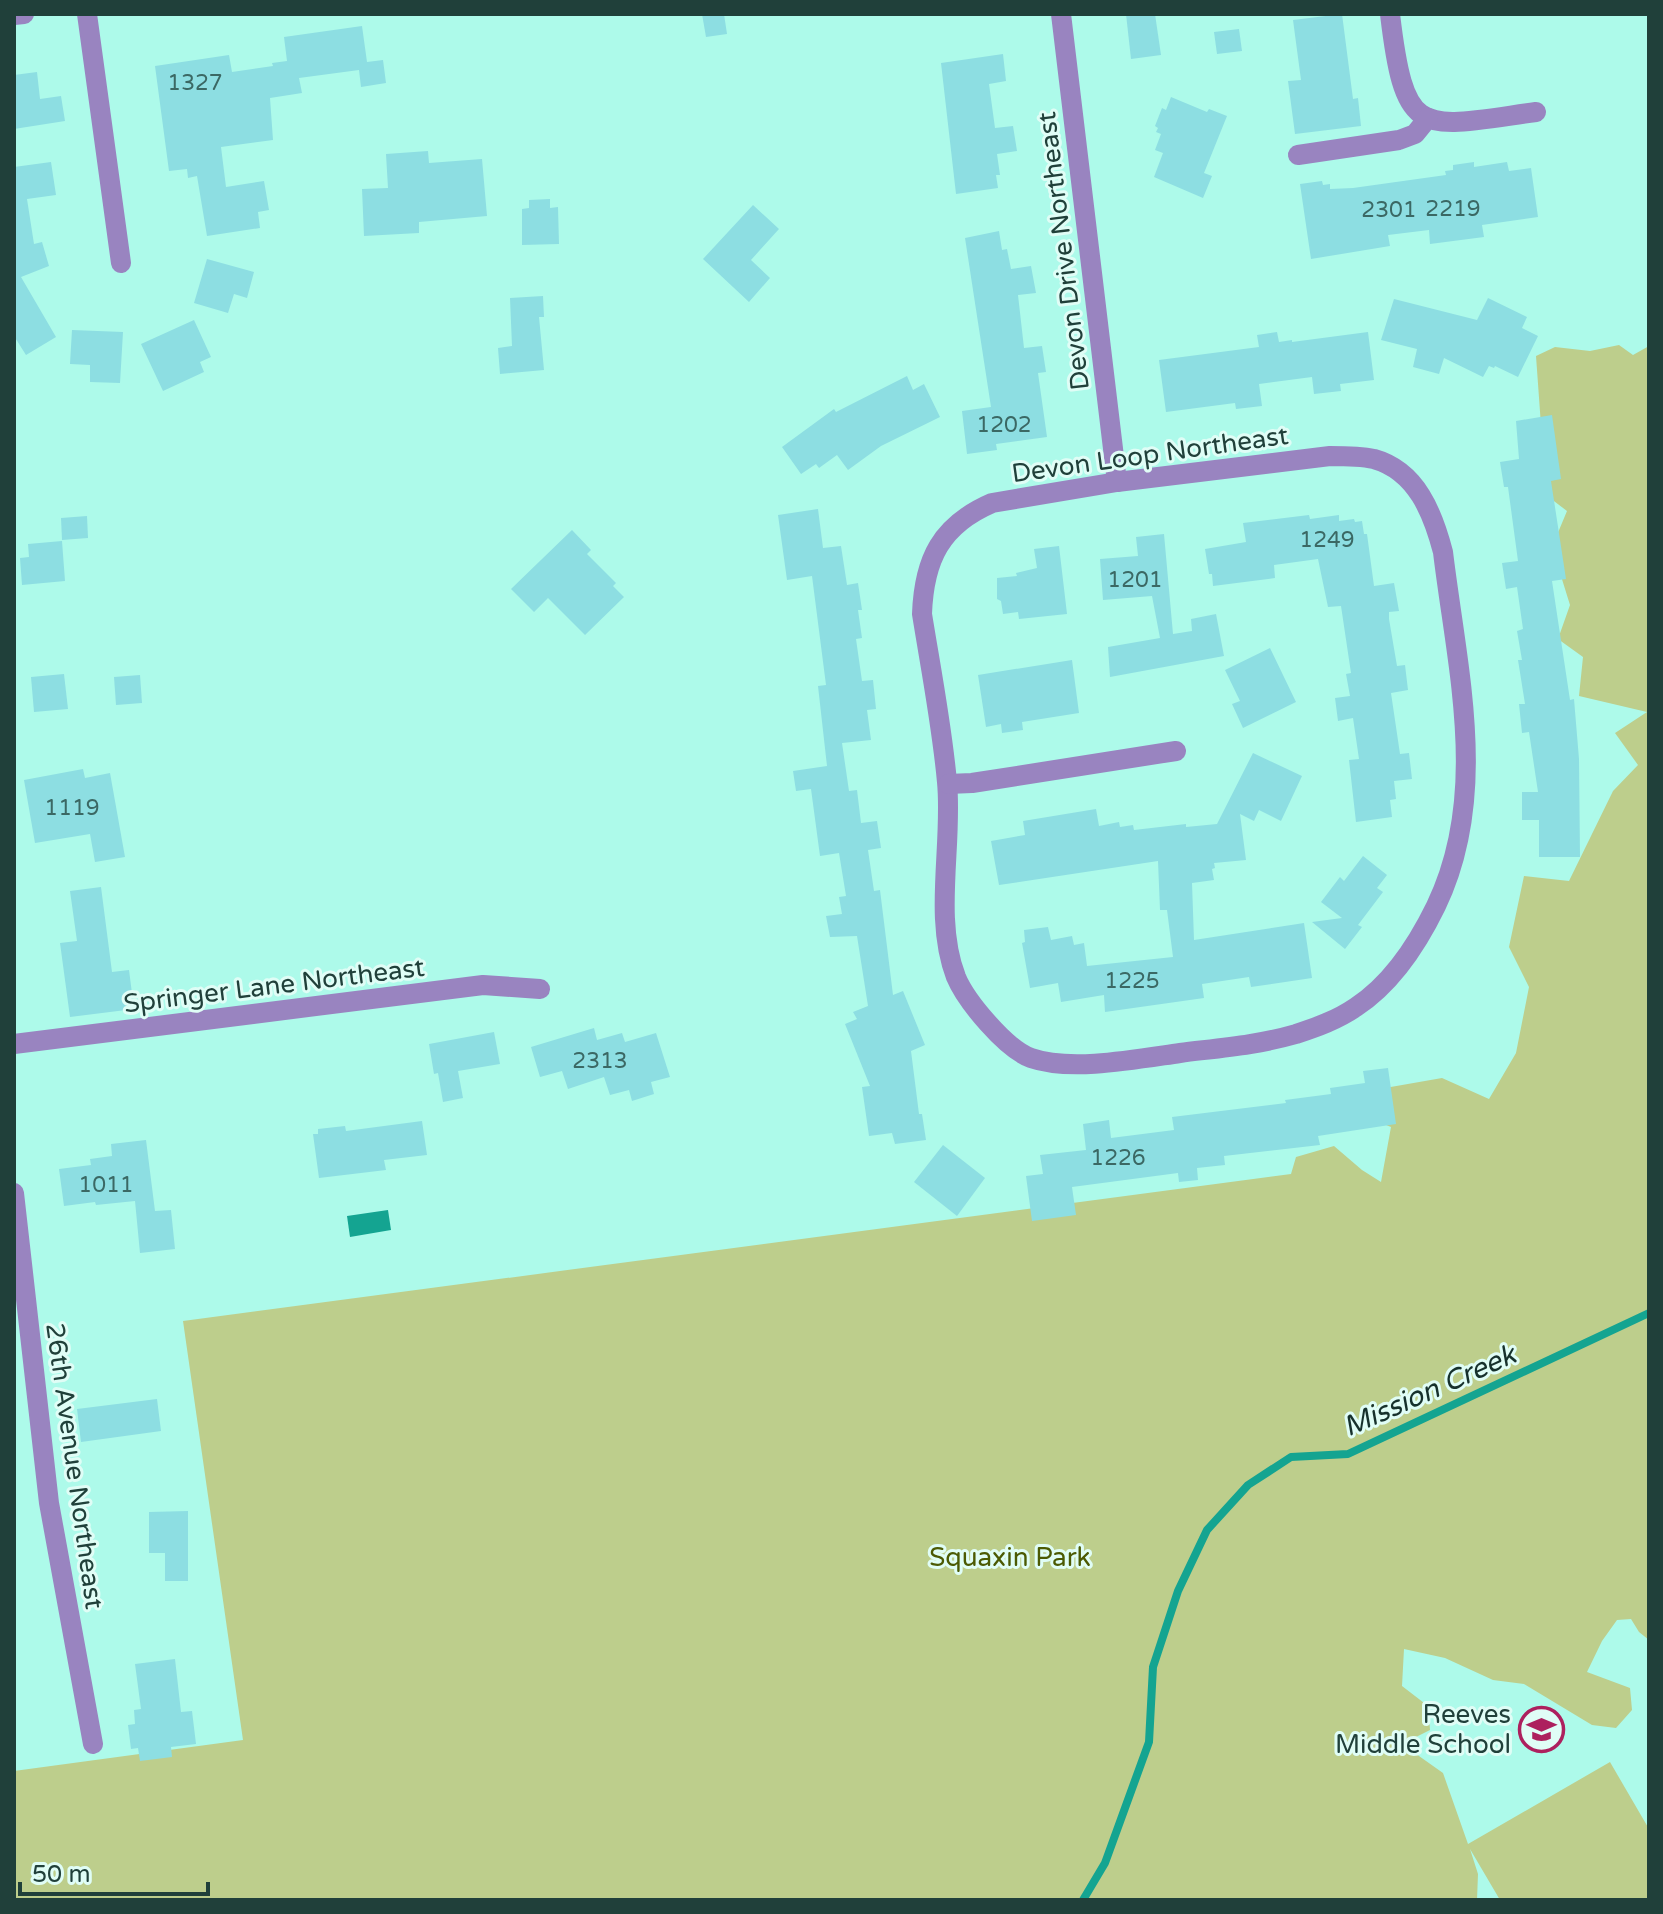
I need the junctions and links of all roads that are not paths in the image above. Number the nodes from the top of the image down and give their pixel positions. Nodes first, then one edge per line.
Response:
1 (24, 14) edge
2 (87, 14) edge
3 (1061, 14) edge
4 (1390, 14) edge
5 (14, 15) edge
6 (1536, 112) dead end
7 (1428, 118) junction
8 (1298, 155) dead end
9 (121, 263) dead end
10 (1117, 482) junction
11 (1176, 751) dead end
12 (948, 784) junction
13 (540, 989) dead end
14 (14, 1044) edge
15 (14, 1193) edge
16 (93, 1744) dead end

1 - 5 street
2 - 9 street
3 - 10 street, Devon Drive Northeast
4 - 7 street
6 - 7 street
7 - 8 street
10 - 12 street, Devon Loop Northeast
10 - 12 street, Devon Loop Northeast
11 - 12 street
13 - 14 street, Springer Lane Northeast
15 - 16 street, 26th Avenue Northeast

